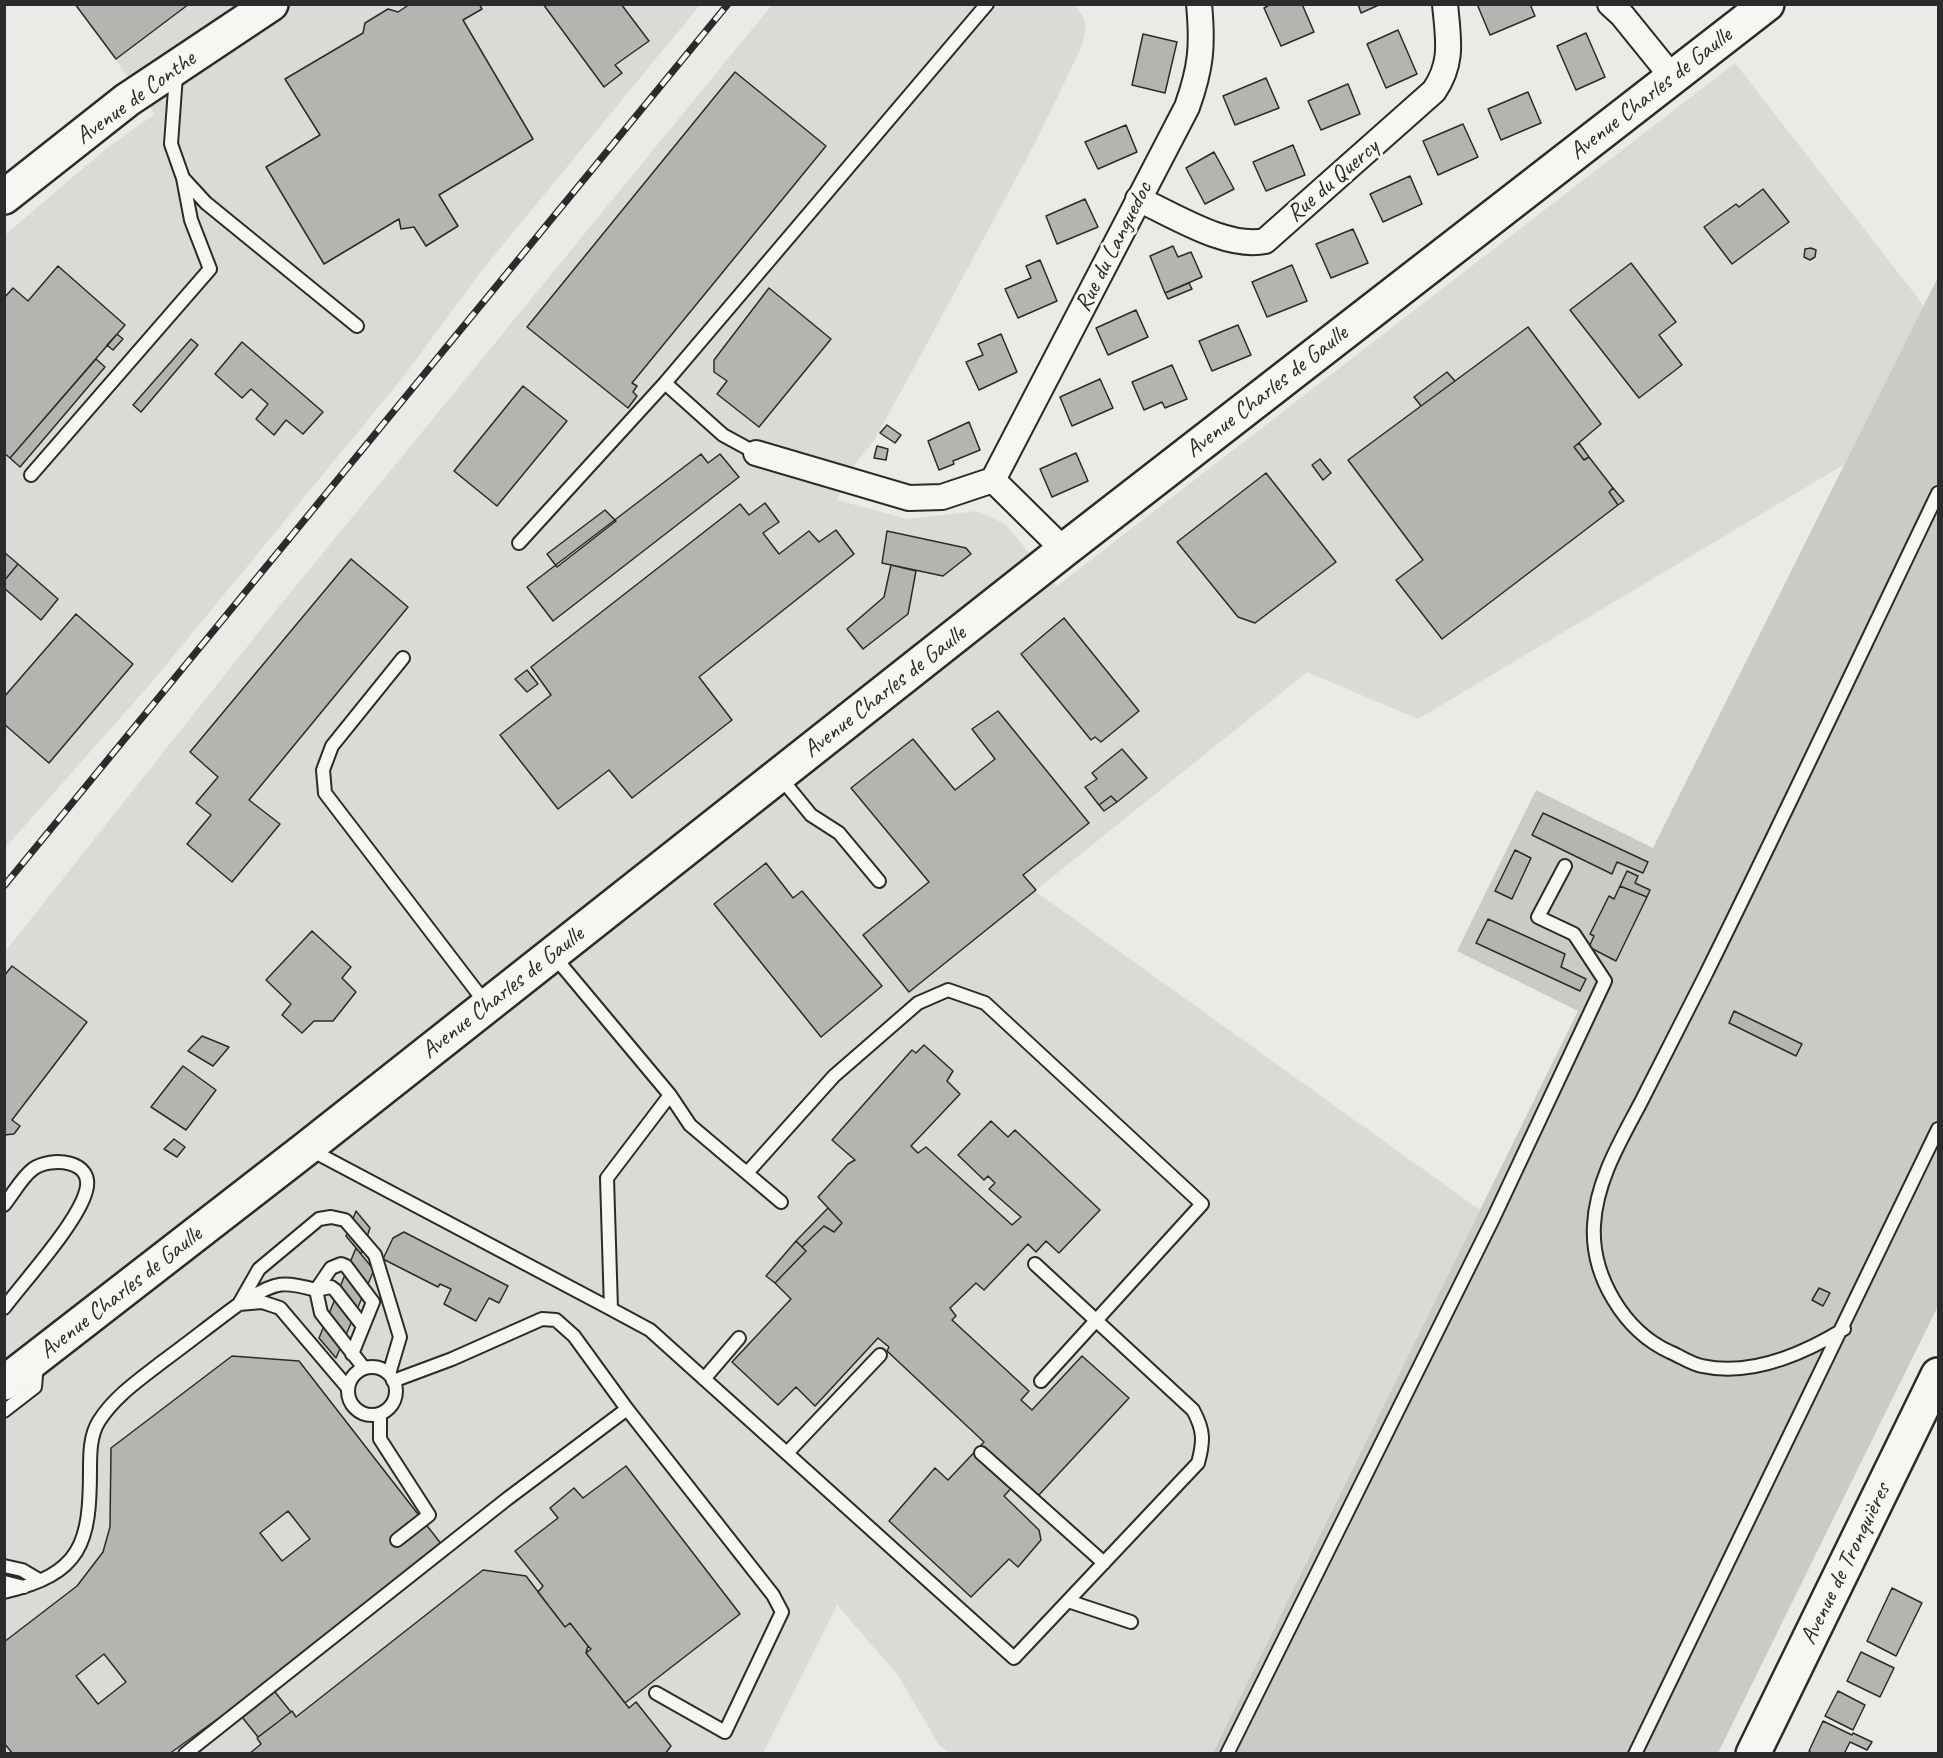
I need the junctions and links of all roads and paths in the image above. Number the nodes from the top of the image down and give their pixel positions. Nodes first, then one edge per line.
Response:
1 (271, 4) edge
2 (987, 4) edge
3 (1199, 4) edge
4 (1445, 4) edge
5 (1610, 4) edge
6 (1767, 4) edge
7 (176, 68) junction
8 (1672, 78) junction
9 (183, 178) junction
10 (4, 197) edge
11 (1138, 200) junction
12 (357, 326) dead end
13 (665, 383) junction
14 (756, 453) joint
15 (30, 475) dead end
16 (993, 480) junction
17 (1938, 493) edge
18 (519, 543) dead end
19 (1064, 550) junction
20 (403, 658) dead end
21 (779, 776) junction
22 (1565, 866) dead end
23 (879, 881) dead end
24 (553, 954) junction
25 (488, 1006) junction
26 (670, 1095) junction
27 (1938, 1129) edge
28 (307, 1148) junction
29 (747, 1173) junction
30 (781, 1202) dead end
31 (4, 1205) edge
32 (1035, 1264) dead end
33 (316, 1290) junction
34 (239, 1304) junction
35 (4, 1308) edge
36 (611, 1309) junction
37 (1096, 1321) junction
38 (363, 1326) junction
39 (1844, 1329) junction
40 (739, 1338) dead end
41 (352, 1354) junction
42 (880, 1355) dead end
43 (21, 1366) edge
44 (364, 1368) junction
45 (1938, 1375) edge
46 (391, 1378) junction
47 (704, 1379) junction
48 (1041, 1381) dead end
49 (348, 1388) junction
50 (627, 1409) junction
51 (4, 1412) edge
52 (380, 1414) junction
53 (787, 1453) junction
54 (981, 1453) dead end
55 (397, 1540) dead end
56 (1104, 1563) junction
57 (4, 1566) edge
58 (39, 1580) junction
59 (4, 1582) edge
60 (25, 1587) junction
61 (4, 1592) edge
62 (1068, 1601) junction
63 (1131, 1622) dead end
64 (656, 1693) dead end
65 (1754, 1753) edge
66 (185, 1754) edge
67 (1227, 1754) edge
68 (1635, 1754) edge

1 - 7 main road, Avenue de Conthe
2 - 13 lane
3 - 11 street, Rue du Languedoc
4 - 11 street, Rue du Quercy
5 - 8 street
6 - 8 main road, Avenue Charles de Gaulle
7 - 9 lane
7 - 10 main road, Avenue de Conthe
8 - 19 main road, Avenue Charles de Gaulle
9 - 12 lane
9 - 15 lane
11 - 16 street, Rue du Languedoc
13 - 14 lane
13 - 18 lane
14 - 16 street
16 - 19 street
17 - 39 lane
19 - 21 main road, Avenue Charles de Gaulle
20 - 25 lane
21 - 23 lane
21 - 24 main road, Avenue Charles de Gaulle
22 - 67 lane
24 - 25 main road, Avenue Charles de Gaulle
24 - 26 lane
25 - 28 main road, Avenue Charles de Gaulle
26 - 29 lane
26 - 36 lane
27 - 39 lane
28 - 36 lane
28 - 43 main road, Avenue Charles de Gaulle
29 - 30 lane
29 - 37 lane
31 - 35 lane
32 - 37 lane
33 - 34 lane
33 - 38 lane
33 - 38 lane
33 - 41 lane
34 - 46 lane
34 - 49 lane
34 - 58 lane
36 - 47 lane
37 - 48 lane
37 - 56 lane
38 - 41 lane
39 - 68 lane
40 - 47 lane
41 - 44 lane
42 - 53 lane
43 - 51 lane
44 - 46 lane
44 - 49 lane
45 - 65 main road, Avenue de Tronquières
46 - 50 lane
46 - 52 lane
47 - 53 lane
49 - 52 lane
50 - 64 lane
50 - 66 lane
52 - 55 lane
53 - 62 lane
54 - 56 lane
56 - 62 lane
57 - 58 lane
58 - 60 lane
59 - 60 lane
60 - 61 lane
62 - 63 lane

